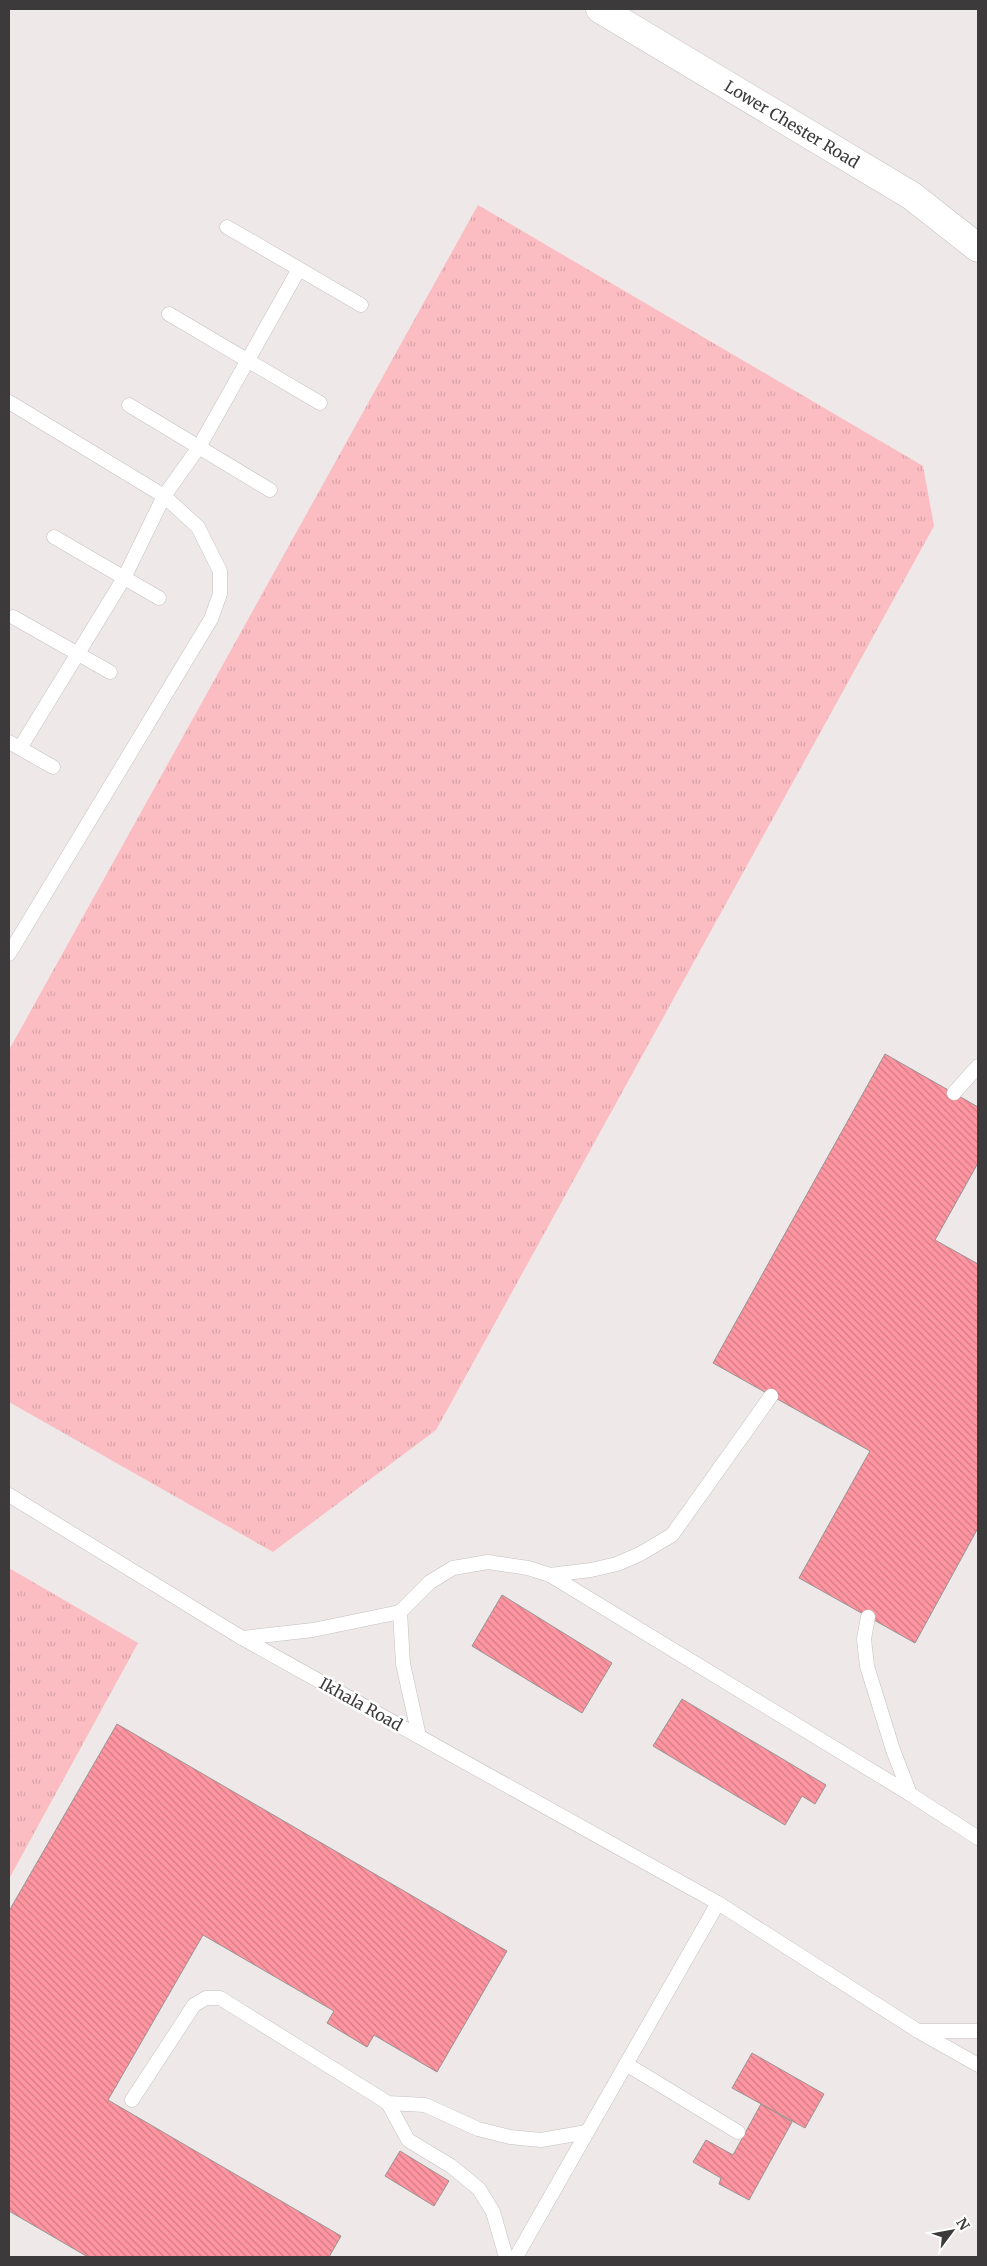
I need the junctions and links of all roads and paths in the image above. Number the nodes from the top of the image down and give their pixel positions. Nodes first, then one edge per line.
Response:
1 (600, 9) edge
2 (227, 227) dead end
3 (978, 248) edge
4 (299, 269) junction
5 (361, 305) dead end
6 (169, 314) dead end
7 (247, 360) junction
8 (9, 402) edge
9 (320, 402) dead end
10 (128, 405) dead end
11 (199, 447) junction
12 (270, 490) dead end
13 (164, 496) junction
14 (54, 537) dead end
15 (124, 578) junction
16 (159, 598) dead end
17 (13, 617) dead end
18 (79, 653) junction
19 (110, 672) dead end
20 (14, 745) edge
21 (53, 767) dead end
22 (9, 954) edge
23 (978, 1066) edge
24 (954, 1093) dead end
25 (771, 1396) dead end
26 (9, 1495) edge
27 (550, 1575) junction
28 (400, 1612) junction
29 (868, 1617) dead end
30 (242, 1638) junction
31 (419, 1736) junction
32 (910, 1794) junction
33 (978, 1838) edge
34 (718, 1903) junction
35 (918, 2031) junction
36 (978, 2031) edge
37 (626, 2064) junction
38 (978, 2065) edge
39 (132, 2100) dead end
40 (388, 2103) junction
41 (587, 2132) junction
42 (738, 2132) dead end
43 (506, 2257) edge
44 (516, 2257) edge

1 - 3 street, Lower Chester Road
2 - 4 lane
4 - 5 lane
4 - 7 lane
6 - 7 lane
7 - 9 lane
7 - 11 lane
8 - 13 lane
10 - 11 lane
11 - 12 lane
11 - 13 lane
13 - 15 lane
13 - 22 lane
14 - 15 lane
15 - 16 lane
15 - 18 lane
17 - 18 lane
18 - 19 lane
18 - 20 lane
20 - 21 lane
23 - 24 lane
25 - 27 lane
26 - 30 lane, Ikhala Road
27 - 28 lane
27 - 32 lane
28 - 30 lane
28 - 31 lane
29 - 32 lane
30 - 31 lane, Ikhala Road
31 - 34 lane, Ikhala Road
32 - 33 lane
34 - 35 lane, Ikhala Road
34 - 37 lane
35 - 36 lane
35 - 38 lane, Ikhala Road
37 - 41 lane
37 - 42 lane
39 - 40 lane
40 - 41 lane
40 - 43 lane
41 - 44 lane

